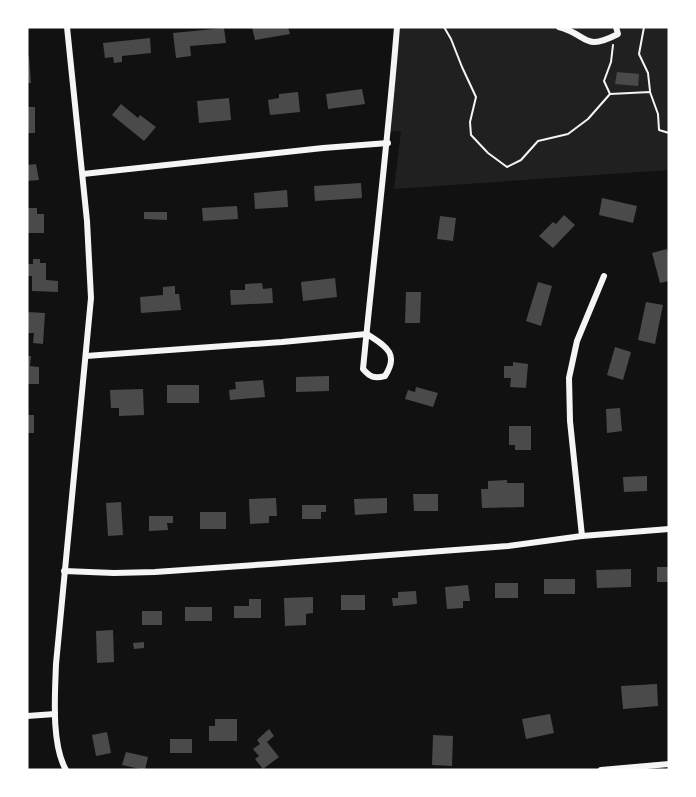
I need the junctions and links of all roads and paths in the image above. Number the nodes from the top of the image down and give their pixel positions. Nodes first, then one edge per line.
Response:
1 (68, 27) edge
2 (397, 27) edge
3 (444, 27) edge
4 (559, 27) edge
5 (616, 27) edge
6 (644, 27) edge
7 (574, 29) edge
8 (614, 37) junction
9 (650, 92) junction
10 (610, 93) junction
11 (669, 133) edge
12 (388, 143) junction
13 (83, 174) junction
14 (604, 276) dead end
15 (367, 334) junction
16 (86, 356) junction
17 (669, 529) edge
18 (582, 536) junction
19 (64, 571) junction
20 (55, 714) junction
21 (27, 716) edge
22 (669, 764) edge
23 (66, 770) edge
24 (601, 770) edge

1 - 13 street
2 - 12 street
3 - 10 path
4 - 7 street
5 - 8 street
6 - 9 path
7 - 8 street
8 - 10 path
9 - 10 path
9 - 11 path
12 - 13 street
12 - 15 street
13 - 16 street
14 - 18 street
15 - 15 street
15 - 16 street
16 - 19 street
17 - 18 street
18 - 19 street
19 - 20 street
20 - 21 street
20 - 23 street
22 - 24 street

